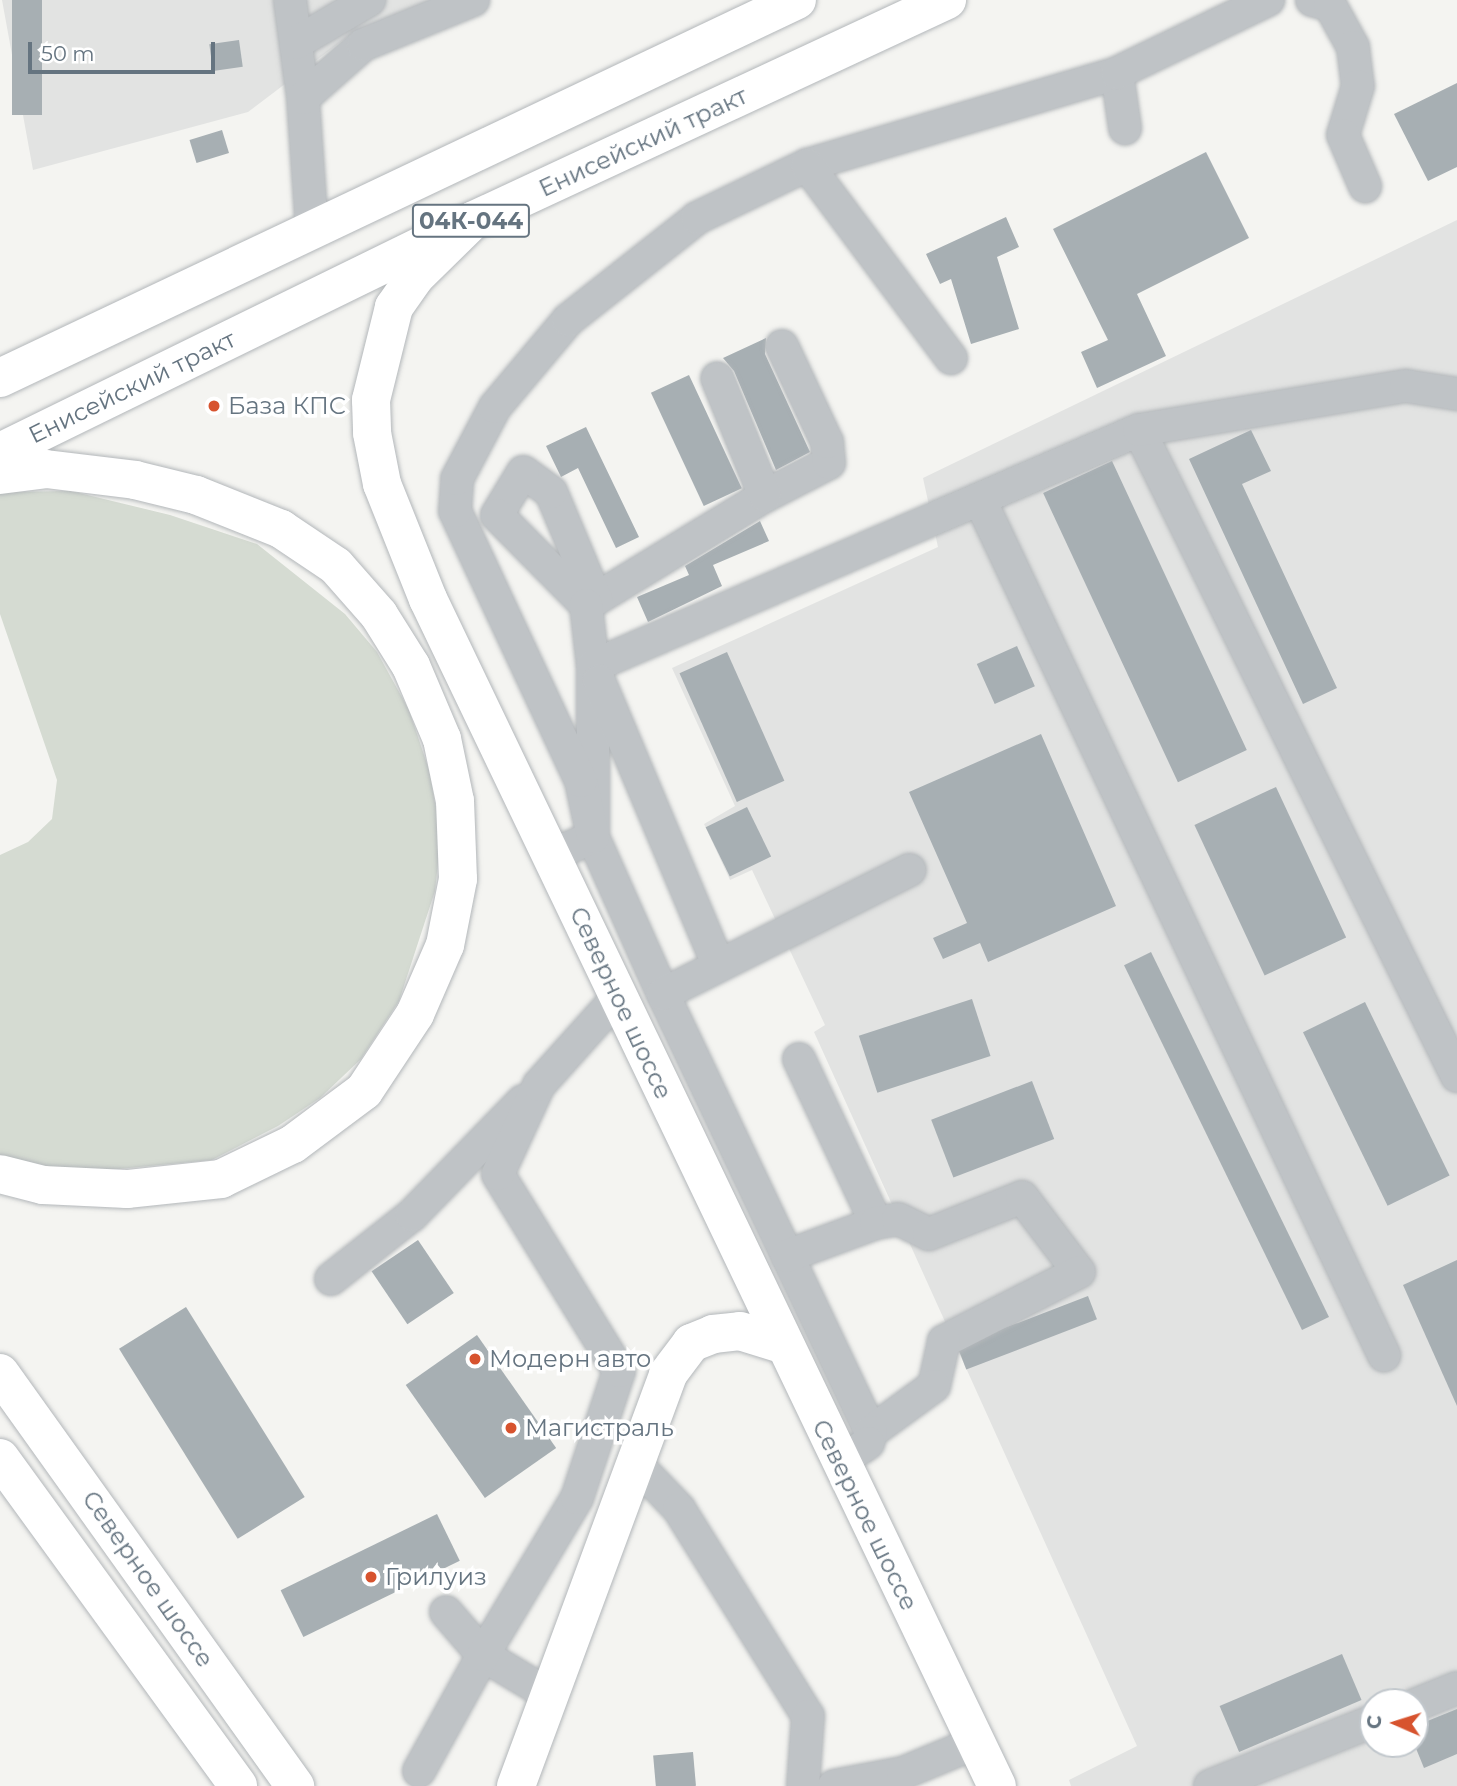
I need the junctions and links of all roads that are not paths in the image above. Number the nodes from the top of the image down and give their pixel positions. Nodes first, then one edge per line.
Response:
1 (290, 0) edge
2 (369, 0) edge
3 (473, 0) edge
4 (797, 0) edge
5 (947, 0) edge
6 (1268, 0) edge
7 (1312, 0) edge
8 (296, 43) junction
9 (1117, 73) junction
10 (303, 99) junction
11 (1125, 128) dead end
12 (807, 165) junction
13 (1365, 186) dead end
14 (472, 221) junction
15 (312, 231) junction
16 (782, 346) dead end
17 (951, 358) dead end
18 (0, 378) edge
19 (717, 378) dead end
20 (1457, 394) edge
21 (1139, 430) junction
22 (0, 452) edge
23 (0, 475) edge
24 (765, 496) junction
25 (980, 500) junction
26 (593, 666) junction
27 (593, 837) junction
28 (550, 856) junction
29 (910, 870) dead end
30 (718, 964) junction
31 (663, 994) junction
32 (618, 998) junction
33 (799, 1059) dead end
34 (1457, 1076) edge
35 (539, 1085) junction
36 (0, 1174) edge
37 (876, 1223) junction
38 (787, 1256) junction
39 (331, 1279) dead end
40 (782, 1344) junction
41 (1384, 1355) dead end
42 (0, 1373) edge
43 (871, 1432) junction
44 (0, 1458) edge
45 (841, 1464) junction
46 (637, 1465) junction
47 (446, 1612) dead end
48 (483, 1655) junction
49 (1457, 1688) edge
50 (548, 1695) junction
51 (1429, 1699) edge
52 (1359, 1727) edge
53 (975, 1743) junction
54 (419, 1771) dead end
55 (238, 1786) edge
56 (295, 1786) edge
57 (516, 1786) edge
58 (803, 1786) edge
59 (834, 1786) edge
60 (997, 1786) edge
61 (1210, 1786) edge

1 - 8 street
2 - 8 street
3 - 10 street
4 - 15 main road, 04К-044
5 - 14 main road, Енисейский тракт / 04К-044
6 - 9 street
7 - 13 street
8 - 10 street
9 - 11 street
9 - 12 street
10 - 15 street
12 - 17 street
12 - 27 street
14 - 22 main road, Енисейский тракт / 04К-044
14 - 28 main road, Северное шоссе
15 - 18 main road, 04К-044
16 - 24 street
19 - 24 street
20 - 21 street
21 - 25 street
21 - 34 street
23 - 36 main road
24 - 26 street
25 - 26 street
25 - 41 street
26 - 27 street
26 - 30 street
27 - 28 street
27 - 31 street
28 - 32 main road, Северное шоссе
29 - 30 street
30 - 31 street
31 - 38 street
32 - 35 street
32 - 40 main road, Северное шоссе
33 - 37 street
35 - 39 street
35 - 48 street
37 - 38 street
37 - 43 street
38 - 43 street
40 - 45 main road, Северное шоссе
40 - 46 main road
42 - 56 main road, Северное шоссе
43 - 45 street
44 - 55 main road, Северное шоссе
45 - 53 main road, Северное шоссе
46 - 50 main road
46 - 58 street
47 - 48 street
48 - 50 street
48 - 54 street
49 - 51 street
50 - 57 main road
52 - 61 street
53 - 59 street
53 - 60 main road, Северное шоссе

